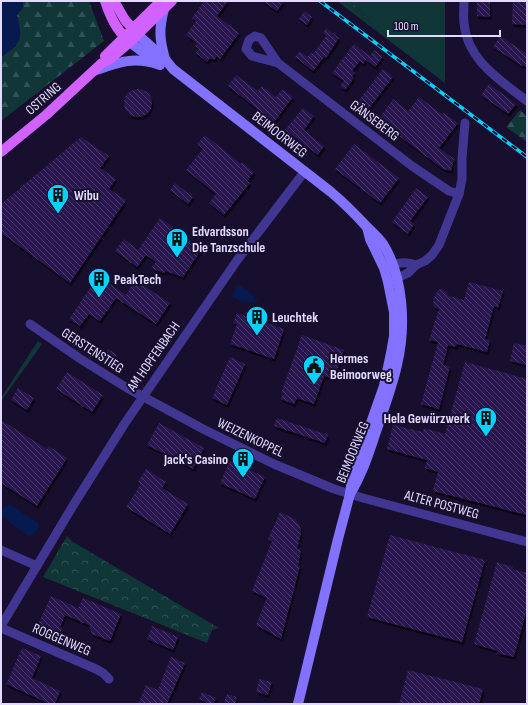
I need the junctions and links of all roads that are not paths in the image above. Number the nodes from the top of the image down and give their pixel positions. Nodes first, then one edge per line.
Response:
1 (105, 1) edge
2 (114, 1) edge
3 (172, 1) edge
4 (464, 1) edge
5 (163, 5) edge
6 (135, 32) junction
7 (127, 40) junction
8 (163, 62) junction
9 (278, 63) dead end
10 (92, 72) junction
11 (527, 101) edge
12 (464, 123) dead end
13 (1, 152) edge
14 (305, 171) junction
15 (458, 194) junction
16 (388, 266) junction
17 (416, 266) junction
18 (393, 281) junction
19 (30, 324) dead end
20 (143, 396) junction
21 (350, 494) junction
22 (527, 542) edge
23 (1, 550) edge
24 (37, 566) junction
25 (1, 627) edge
26 (109, 679) dead end
27 (298, 704) edge

1 - 7 main road
2 - 6 main road
3 - 5 main road, OSTRING
4 - 11 street
5 - 6 main road, OSTRING
5 - 8 main road
6 - 7 main road, OSTRING
6 - 8 main road, BEIMOORWEG
7 - 8 main road, BEIMOORWEG
7 - 10 main road, OSTRING
8 - 10 main road
8 - 14 main road, BEIMOORWEG
9 - 15 street, GÄNSEBERG
10 - 13 main road, OSTRING
12 - 15 street
14 - 16 main road, BEIMOORWEG
14 - 20 street, AM HOPFENBACH
15 - 17 street
16 - 17 street
16 - 18 main road, BEIMOORWEG
17 - 18 street
18 - 21 main road, BEIMOORWEG
19 - 20 street, GERSTENSTIEG
20 - 21 street, WEIZENKOPPEL
20 - 24 street, AM HOPFENBACH
21 - 22 street, ALTER POSTWEG
21 - 27 main road, BEIMOORWEG
23 - 24 street
24 - 25 street, AM HOPFENBACH
25 - 26 street, ROGGENWEG

